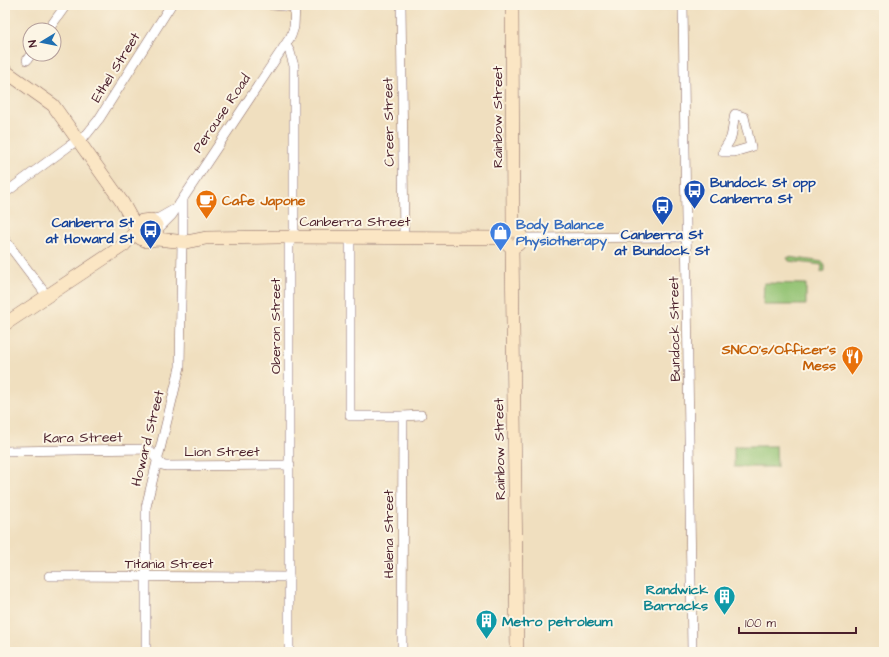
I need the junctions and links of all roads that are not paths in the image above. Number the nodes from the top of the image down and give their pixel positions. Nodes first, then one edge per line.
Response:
1 (66, 5) edge
2 (171, 5) edge
3 (272, 5) edge
4 (401, 5) edge
5 (512, 5) edge
6 (682, 5) edge
7 (295, 6) edge
8 (54, 22) edge
9 (286, 45) junction
10 (5, 71) edge
11 (79, 140) junction
12 (5, 193) edge
13 (182, 199) junction
14 (147, 230) junction
15 (687, 236) junction
16 (182, 237) junction
17 (292, 237) junction
18 (350, 238) junction
19 (404, 238) junction
20 (513, 238) junction
21 (5, 240) edge
22 (48, 297) junction
23 (5, 324) edge
24 (421, 415) dead end
25 (403, 416) junction
26 (5, 451) edge
27 (157, 460) junction
28 (290, 465) junction
29 (49, 576) dead end
30 (147, 577) junction
31 (289, 577) junction
32 (146, 652) edge
33 (289, 652) edge
34 (402, 652) edge
35 (517, 652) edge
36 (692, 652) edge

1 - 8 street
2 - 11 street, Ethel Street
3 - 7 street
4 - 19 street, Creer Street
5 - 20 street, Rainbow Street
6 - 15 street, Bundock Street
7 - 9 street
9 - 13 street, Perouse Road
9 - 17 street, Oberon Street
10 - 11 street
11 - 12 street, Ethel Street
11 - 14 street
13 - 14 street, Perouse Road
13 - 16 street
14 - 16 street, Canberra Street
14 - 22 street, Perouse Road
15 - 20 street, Canberra Street
15 - 36 street, Bundock Street
16 - 17 street, Canberra Street
16 - 27 street, Howard Street
17 - 18 street, Canberra Street
17 - 28 street, Oberon Street
18 - 19 street, Canberra Street
18 - 25 street
19 - 20 street, Canberra Street
20 - 35 street, Rainbow Street
21 - 22 street
22 - 23 street, Perouse Road
24 - 25 street
25 - 34 street, Helena Street
26 - 27 street, Kara Street
27 - 28 street, Lion Street
27 - 30 street, Howard Street
28 - 31 street, Oberon Street
29 - 30 street, Titania Street
30 - 31 street, Titania Street
30 - 32 street, Howard Street
31 - 33 street, Oberon Street

